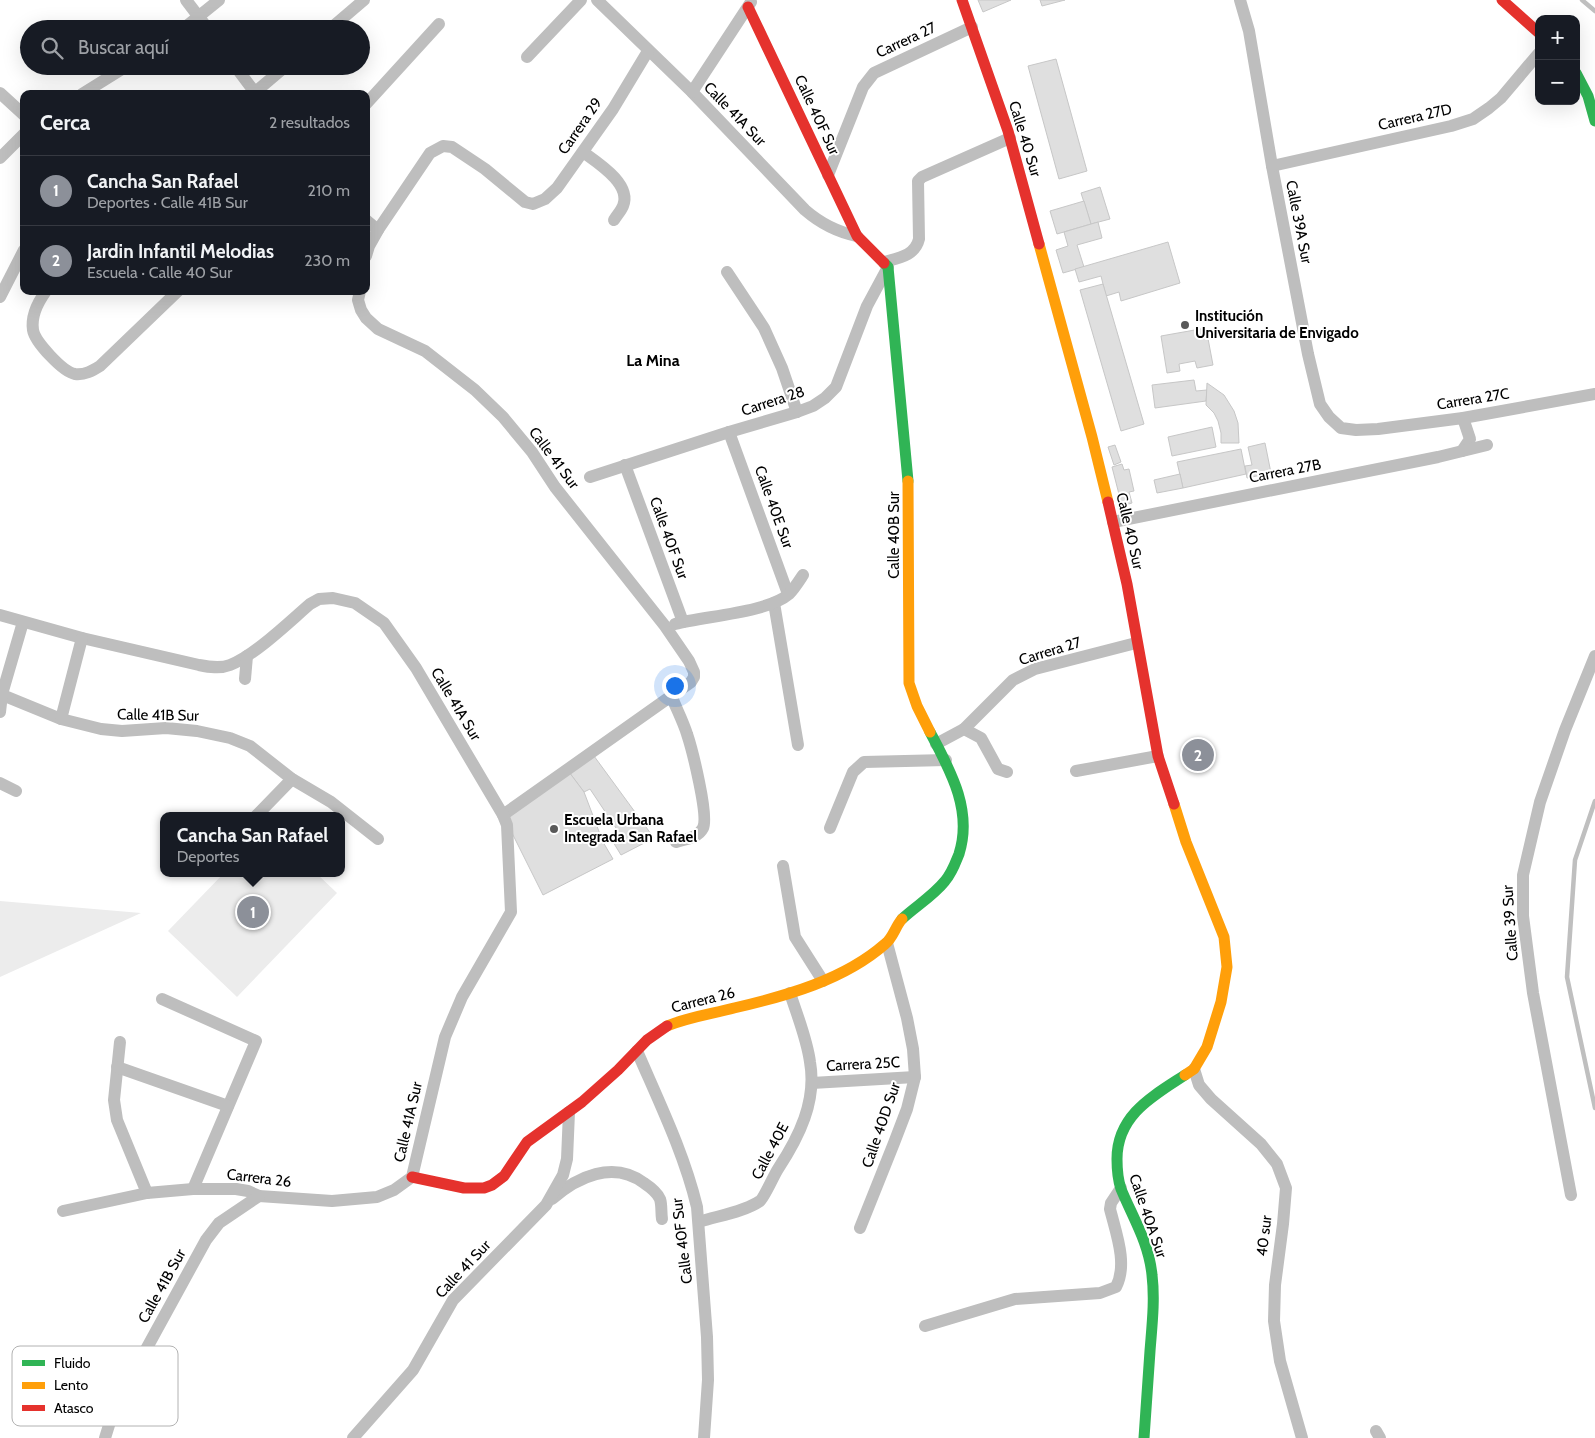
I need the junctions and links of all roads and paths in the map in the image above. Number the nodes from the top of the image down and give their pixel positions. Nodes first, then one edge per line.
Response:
1 (186, 0) edge
2 (219, 0) edge
3 (364, 0) edge
4 (581, 0) edge
5 (597, 0) edge
6 (962, 0) edge
7 (1240, 0) edge
8 (1502, 0) edge
9 (750, 3) edge
10 (199, 17) junction
11 (195, 20) edge
12 (201, 20) edge
13 (341, 20) edge
14 (439, 24) dead end
15 (972, 27) junction
16 (1535, 29) edge
17 (648, 51) junction
18 (527, 57) dead end
19 (1535, 58) edge
20 (113, 75) edge
21 (241, 75) edge
22 (275, 75) edge
23 (1580, 79) edge
24 (88, 90) edge
25 (252, 90) edge
26 (258, 90) edge
27 (0, 92) edge
28 (692, 92) junction
29 (370, 100) edge
30 (20, 111) edge
31 (1595, 121) edge
32 (20, 138) edge
33 (1010, 138) junction
34 (583, 152) junction
35 (0, 158) edge
36 (1272, 166) junction
37 (828, 175) junction
38 (614, 220) dead end
39 (370, 223) edge
40 (378, 230) junction
41 (857, 236) junction
42 (370, 244) edge
43 (20, 258) edge
44 (886, 264) junction
45 (727, 272) dead end
46 (44, 295) edge
47 (174, 295) edge
48 (359, 295) edge
49 (0, 297) edge
50 (1595, 394) edge
51 (797, 412) junction
52 (1463, 418) junction
53 (1356, 430) joint
54 (729, 432) junction
55 (1488, 446) dead end
56 (1462, 451) junction
57 (626, 465) junction
58 (590, 477) dead end
59 (1113, 522) junction
60 (803, 575) dead end
61 (788, 594) junction
62 (774, 603) junction
63 (0, 616) edge
64 (23, 622) junction
65 (683, 622) junction
66 (665, 626) junction
67 (82, 638) junction
68 (1136, 643) junction
69 (247, 656) junction
70 (1595, 656) edge
71 (245, 679) dead end
72 (1, 694) edge
73 (671, 695) junction
74 (0, 712) edge
75 (61, 719) junction
76 (964, 729) junction
77 (936, 744) junction
78 (798, 745) dead end
79 (1158, 756) junction
80 (946, 760) junction
81 (1076, 771) dead end
82 (1007, 772) dead end
83 (292, 779) junction
84 (0, 783) edge
85 (16, 791) dead end
86 (260, 812) edge
87 (344, 812) edge
88 (345, 813) edge
89 (503, 815) junction
90 (830, 828) dead end
91 (963, 836) joint
92 (378, 840) dead end
93 (676, 842) dead end
94 (783, 866) dead end
95 (887, 943) junction
96 (823, 982) junction
97 (790, 993) junction
98 (162, 999) dead end
99 (120, 1042) dead end
100 (636, 1051) junction
101 (117, 1067) junction
102 (1194, 1069) junction
103 (915, 1077) junction
104 (812, 1083) junction
105 (228, 1106) junction
106 (568, 1112) junction
107 (412, 1177) junction
108 (1121, 1188) junction
109 (193, 1189) junction
110 (394, 1190) joint
111 (147, 1193) junction
112 (259, 1196) junction
113 (1571, 1196) dead end
114 (546, 1205) junction
115 (63, 1211) dead end
116 (662, 1219) dead end
117 (699, 1222) junction
118 (860, 1228) dead end
119 (925, 1326) dead end
120 (148, 1346) edge
121 (109, 1426) edge
122 (105, 1438) edge
123 (353, 1438) edge
124 (704, 1438) edge
125 (1144, 1438) edge
126 (1302, 1438) edge

1 - 10 street
2 - 10 street
3 - 13 street
4 - 18 street
5 - 17 street, Calle 41A Sur
6 - 15 street, Calle 40 Sur
7 - 36 street, Calle 39A Sur
8 - 16 street
9 - 28 street
9 - 37 street, Calle 40F Sur
10 - 11 street
10 - 12 street
14 - 29 street
15 - 33 street, Calle 40 Sur
15 - 37 street, Carrera 27
17 - 28 street, Calle 41A Sur
17 - 34 street, Carrera 29
19 - 36 street, Carrera 27D
20 - 24 street
21 - 25 street
22 - 26 street
23 - 31 street
27 - 30 street
28 - 41 street, Calle 41A Sur
32 - 35 street
33 - 44 street
33 - 59 street, Calle 40 Sur
34 - 38 street
34 - 40 street, Carrera 29
36 - 53 street, Calle 39A Sur
37 - 41 street, Calle 40F Sur
39 - 40 street
40 - 42 street
41 - 44 street
43 - 49 street
44 - 51 street, Carrera 28
44 - 77 street, Calle 40B Sur
45 - 51 street
46 - 47 street
48 - 66 street, Calle 41 Sur
50 - 52 street, Carrera 27C
51 - 54 street, Carrera 28
52 - 53 street, Carrera 27C
52 - 56 street
54 - 57 street, Carrera 28
54 - 61 street, Calle 40E Sur
55 - 56 street, Carrera 27B
56 - 59 street, Carrera 27B
57 - 58 street, Carrera 28
57 - 65 street, Calle 40F Sur
59 - 68 street, Calle 40 Sur
60 - 61 street
61 - 62 street
62 - 65 street
62 - 78 street
63 - 64 street, Calle 41A Sur
64 - 67 street, Calle 41A Sur
64 - 72 street
65 - 66 street
66 - 73 street, Calle 41 Sur
67 - 69 street, Calle 41A Sur
67 - 75 street
68 - 76 street, Carrera 27
68 - 79 street, Calle 40 Sur
69 - 71 street
69 - 89 street, Calle 41A Sur
70 - 113 street, Calle 39 Sur
72 - 74 street
72 - 75 street, Calle 41B Sur
73 - 89 street
73 - 93 street
75 - 83 street, Calle 41B Sur
76 - 77 street, Carrera 27
76 - 82 street
77 - 80 street, Calle 40B Sur
79 - 81 street
79 - 102 street, Calle 40 Sur
80 - 90 street
80 - 91 street, Calle 40B Sur
83 - 86 street
83 - 87 street, Calle 41B Sur
84 - 85 street
88 - 92 street, Calle 41B Sur
89 - 107 street, Calle 41A Sur
91 - 95 street, Carrera 26
94 - 96 street
95 - 96 street, Carrera 26
95 - 103 street, Calle 40D Sur
96 - 97 street, Carrera 26
97 - 100 street, Carrera 26
97 - 104 street, Calle 40E
98 - 105 street
99 - 101 street
100 - 106 street, Carrera 26
100 - 117 street, Calle 40F Sur
101 - 105 street
101 - 111 street
102 - 108 street, Calle 40A Sur
102 - 126 street, 40 sur
103 - 104 street, Carrera 25C
103 - 118 street, Calle 40D Sur
104 - 117 street, Calle 40E
105 - 109 street
106 - 107 street, Carrera 26
106 - 114 street, Calle 41 Sur
107 - 110 street, Calle 41A Sur
108 - 119 street
108 - 125 street, Calle 40A Sur
109 - 111 street, Carrera 26
109 - 112 street, Carrera 26
110 - 112 street, Carrera 26
111 - 115 street, Carrera 26
112 - 120 street, Calle 41B Sur
114 - 116 street
114 - 123 street, Calle 41 Sur
117 - 124 street, Calle 40F Sur
121 - 122 street, Calle 41B Sur

